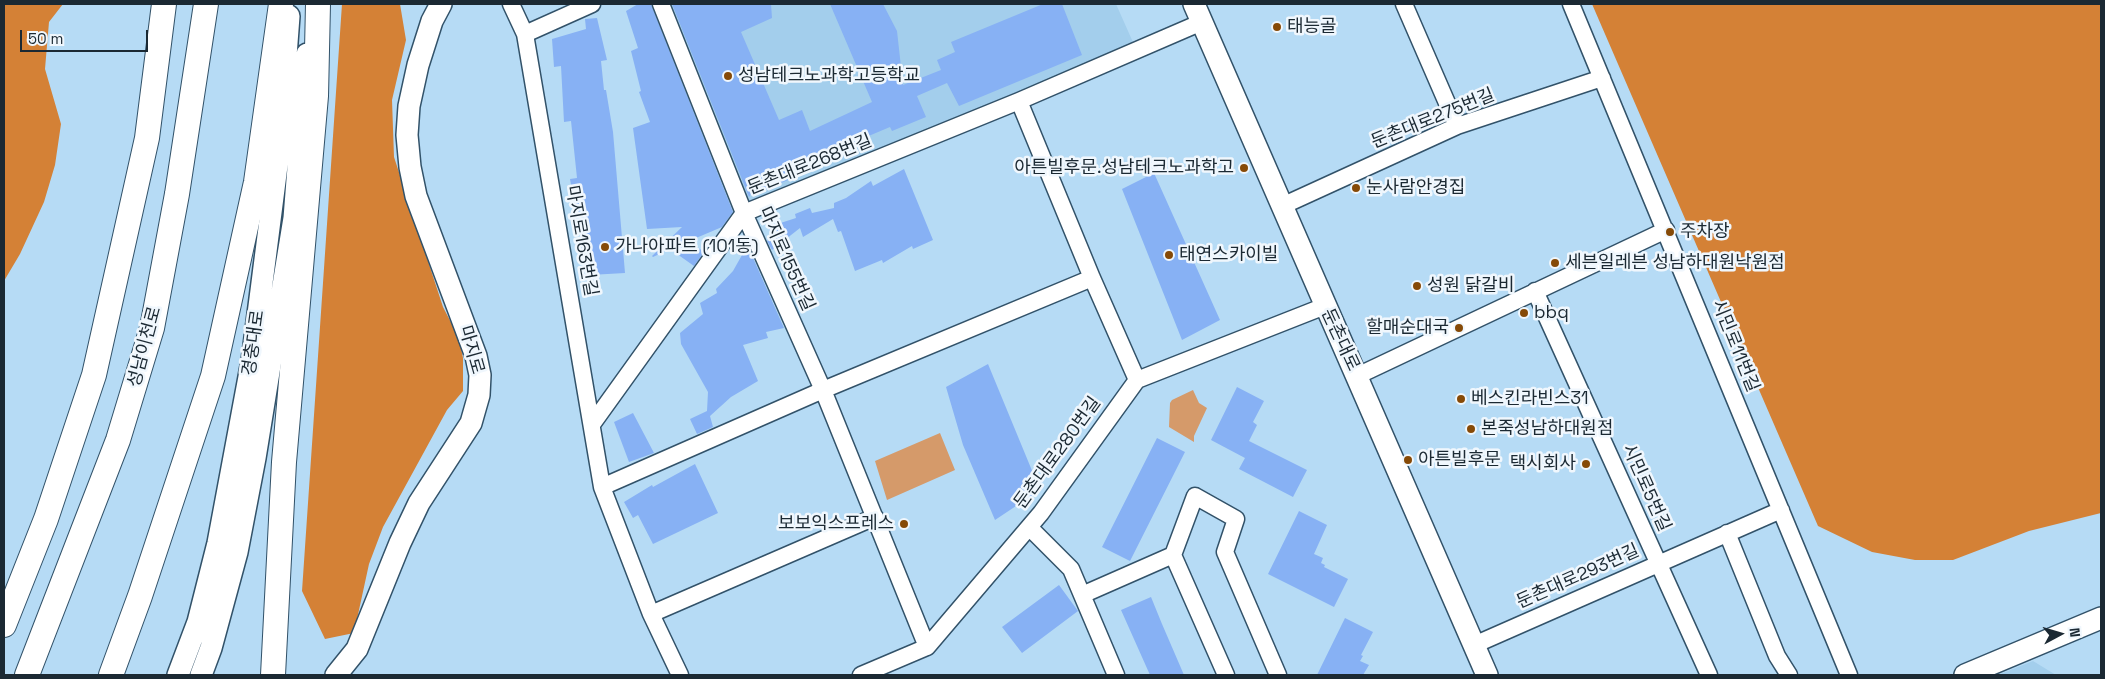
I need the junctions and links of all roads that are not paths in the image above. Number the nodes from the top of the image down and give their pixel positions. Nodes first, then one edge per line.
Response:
1 (164, 4) edge
2 (206, 4) edge
3 (281, 4) edge
4 (290, 4) edge
5 (310, 4) edge
6 (318, 4) edge
7 (441, 4) edge
8 (511, 4) edge
9 (592, 4) edge
10 (661, 4) edge
11 (1404, 4) edge
12 (1571, 4) edge
13 (1198, 13) edge
14 (525, 34) junction
15 (1602, 78) junction
16 (1019, 101) junction
17 (1457, 126) junction
18 (1282, 206) junction
19 (744, 213) junction
20 (1666, 230) junction
21 (1092, 278) junction
22 (1535, 291) junction
23 (1325, 306) junction
24 (1357, 376) junction
25 (1137, 380) junction
26 (823, 390) junction
27 (593, 423) junction
28 (602, 487) junction
29 (1781, 510) junction
30 (875, 517) junction
31 (1030, 527) junction
32 (1727, 534) junction
33 (1173, 554) junction
34 (1659, 563) junction
35 (1082, 595) junction
36 (652, 614) junction
37 (2101, 618) edge
38 (4, 625) edge
39 (1474, 645) junction
40 (927, 647) junction
41 (27, 675) edge
42 (111, 675) edge
43 (178, 675) edge
44 (201, 675) edge
45 (273, 675) edge
46 (336, 675) edge
47 (680, 675) edge
48 (861, 675) edge
49 (1116, 675) edge
50 (1226, 675) edge
51 (1278, 675) edge
52 (1487, 675) edge
53 (1709, 675) edge
54 (1789, 675) edge
55 (1850, 675) edge
56 (1965, 675) edge

1 - 38 highway
2 - 41 highway, 성남이천로
3 - 42 highway
4 - 43 main road, 경충대로
5 - 44 main road, 경충대로
6 - 45 highway
7 - 46 main road, 마지로
8 - 14 street, 마지로163번길
9 - 14 street
10 - 19 street, 마지로155번길
11 - 17 street
12 - 15 street, 시민로11번길
13 - 16 street, 둔촌대로268번길
13 - 18 main road, 둔촌대로
14 - 27 street, 마지로163번길
15 - 17 street, 둔촌대로275번길
15 - 20 street, 시민로11번길
16 - 19 street, 둔촌대로268번길
16 - 21 street
17 - 18 street, 둔촌대로275번길
18 - 23 main road, 둔촌대로
19 - 26 street, 마지로155번길
19 - 27 street, 둔촌대로268번길
20 - 22 street
20 - 29 street, 시민로11번길
21 - 25 street
21 - 26 street
22 - 24 street
22 - 34 street, 시민로5번길
23 - 24 main road, 둔촌대로
23 - 25 street
24 - 39 main road, 둔촌대로
25 - 31 street, 둔촌대로280번길
26 - 28 street
26 - 30 street, 마지로155번길
27 - 28 street, 마지로163번길
28 - 36 street, 마지로163번길
29 - 32 street, 둔촌대로293번길
29 - 55 street, 시민로11번길
30 - 36 street
30 - 40 street, 마지로155번길
31 - 35 street
31 - 40 street, 둔촌대로280번길
32 - 34 street, 둔촌대로293번길
32 - 54 street
33 - 35 street
33 - 50 street
33 - 51 street
34 - 39 street, 둔촌대로293번길
34 - 53 street, 시민로5번길
35 - 49 street
36 - 47 street, 마지로163번길
37 - 56 main road
39 - 52 main road, 둔촌대로
40 - 48 street, 둔촌대로280번길

